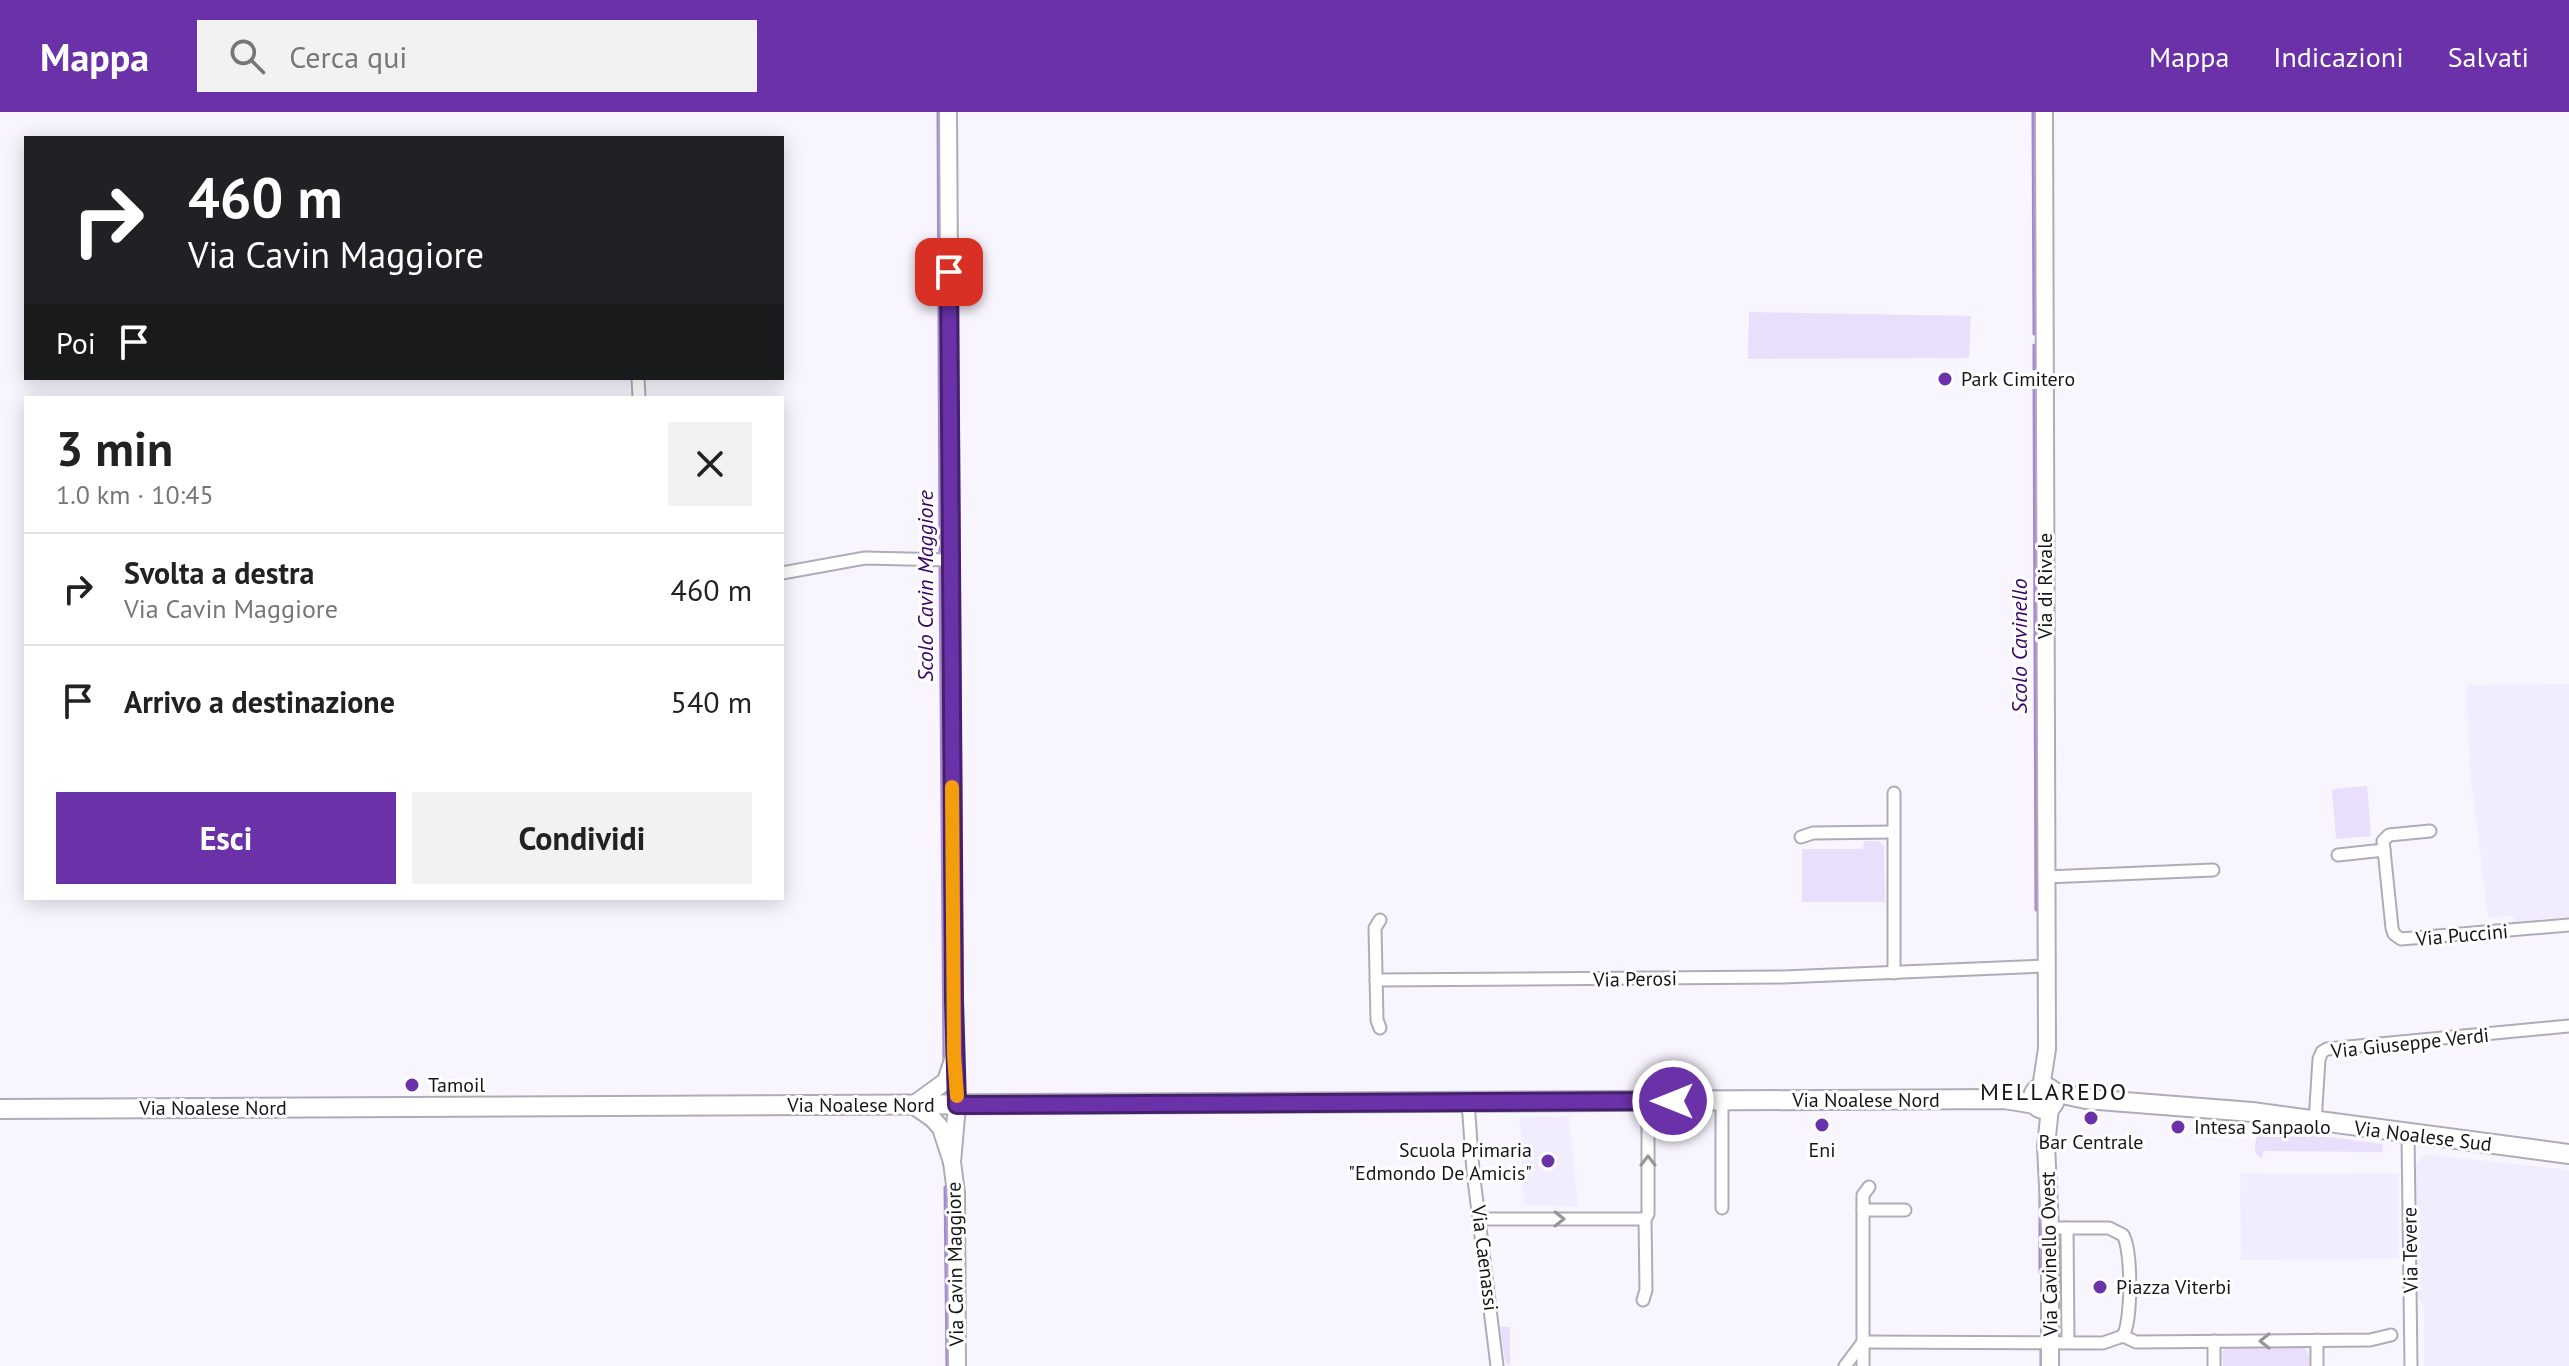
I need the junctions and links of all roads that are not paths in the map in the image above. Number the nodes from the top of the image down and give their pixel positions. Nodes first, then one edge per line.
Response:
1 (948, 112) edge
2 (2044, 112) edge
3 (942, 559) junction
4 (784, 573) edge
5 (1894, 793) dead end
6 (2430, 831) dead end
7 (1893, 832) junction
8 (1801, 837) dead end
9 (2384, 850) junction
10 (2338, 855) dead end
11 (2213, 870) dead end
12 (2046, 877) junction
13 (1380, 920) dead end
14 (2569, 925) edge
15 (2046, 966) junction
16 (1894, 973) junction
17 (1376, 980) junction
18 (2569, 1026) edge
19 (1380, 1028) dead end
20 (954, 1055) junction
21 (946, 1081) junction
22 (2045, 1099) junction
23 (1648, 1101) junction
24 (1722, 1101) junction
25 (1468, 1102) junction
26 (913, 1105) junction
27 (953, 1105) junction
28 (0, 1109) edge
29 (2315, 1122) junction
30 (941, 1128) junction
31 (2408, 1134) junction
32 (2569, 1154) edge
33 (952, 1162) junction
34 (1869, 1187) dead end
35 (1722, 1208) dead end
36 (1863, 1210) junction
37 (1905, 1210) dead end
38 (1481, 1219) junction
39 (1645, 1219) junction
40 (2059, 1228) junction
41 (1643, 1300) dead end
42 (2391, 1335) dead end
43 (2123, 1336) junction
44 (2317, 1340) junction
45 (2050, 1341) junction
46 (2214, 1341) junction
47 (1863, 1342) junction
48 (2068, 1342) junction
49 (957, 1366) edge
50 (1497, 1366) edge
51 (1845, 1366) edge
52 (1863, 1366) edge
53 (2050, 1366) edge
54 (2214, 1366) edge
55 (2317, 1366) edge
56 (2411, 1366) edge

1 - 3 street, Via Cavin Maggiore
2 - 12 street, Via di Rivale
3 - 4 street
3 - 20 street, Via Cavin Maggiore
5 - 7 street
6 - 9 street
7 - 8 street
7 - 16 street
9 - 10 street
9 - 14 street, Via Puccini
11 - 12 street
12 - 15 street, Via di Rivale
13 - 17 street
15 - 16 street, Via Perosi
15 - 22 street, Via di Rivale
16 - 17 street, Via Perosi
17 - 19 street
18 - 29 street, Via Giuseppe Verdi
20 - 21 street, Via Cavin Maggiore
20 - 27 street, Via Cavin Maggiore
21 - 26 street
21 - 27 street, Via Cavin Maggiore
22 - 24 main road, Via Noalese Nord
22 - 29 main road, Via Noalese Sud
22 - 40 street, Via Cavinello Ovest
23 - 24 main road, Via Noalese Nord
23 - 25 main road, Via Noalese Nord
39 -> 23 street
24 - 35 street
25 - 27 main road, Via Noalese Nord
25 - 38 street, Via Caenassi
26 - 27 main road, Via Noalese Nord
26 - 28 main road, Via Noalese Nord
26 - 30 street
27 - 30 street, Via Cavin Maggiore
27 - 33 street, Via Cavin Maggiore
29 - 31 main road, Via Noalese Sud
30 - 33 street, Via Cavin Maggiore
31 - 32 main road, Via Noalese Sud
31 - 56 street, Via Tevere
33 - 49 street, Via Cavin Maggiore
34 - 36 street
36 - 37 street
36 - 47 street
38 -> 39 street
38 - 50 street, Via Caenassi
39 - 41 street
40 - 43 street
40 - 45 street, Via Cavinello Ovest
40 - 48 street
42 - 44 street
43 - 46 street
43 - 48 street
44 -> 46 street
44 - 55 street
45 - 47 street
45 - 48 street
45 - 53 street, Via Cavinello Ovest
46 - 54 street
47 - 51 street
47 - 52 street

